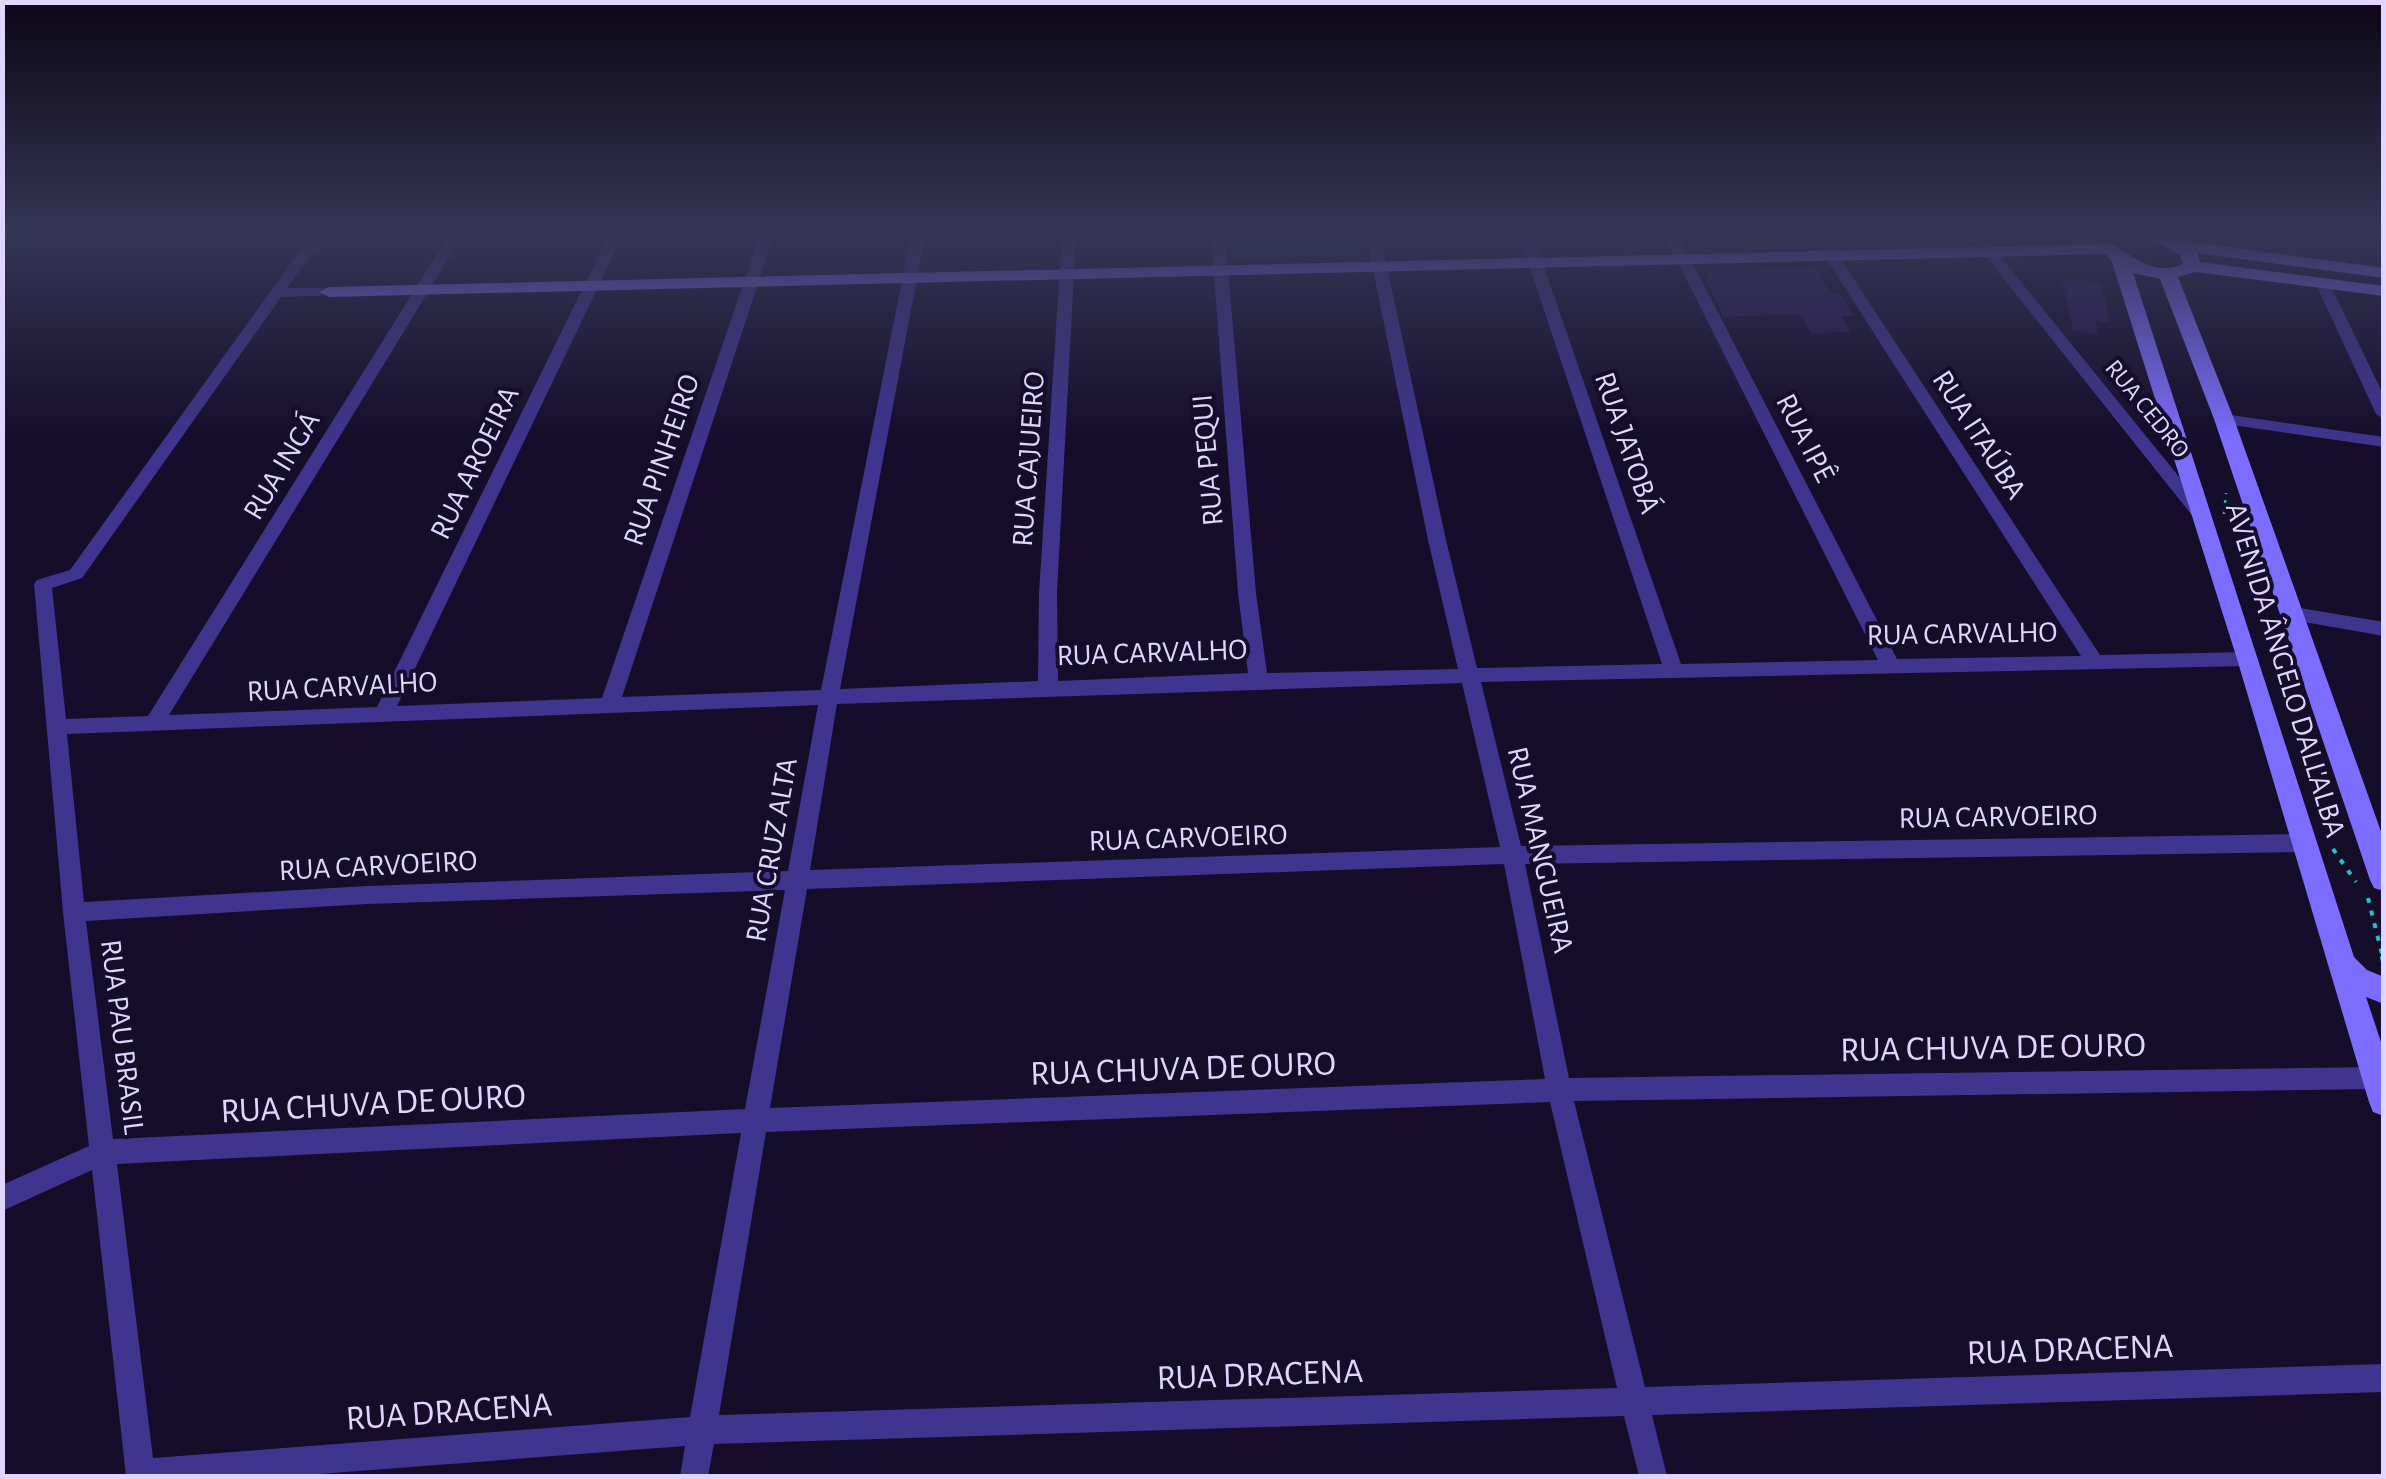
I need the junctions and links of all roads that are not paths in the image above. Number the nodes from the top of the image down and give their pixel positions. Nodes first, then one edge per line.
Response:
1 (268, 304) edge
2 (413, 304) edge
3 (584, 304) edge
4 (745, 304) edge
5 (905, 304) edge
6 (1067, 304) edge
7 (1223, 304) edge
8 (1389, 304) edge
9 (1550, 304) edge
10 (1705, 304) edge
11 (1863, 304) edge
12 (2033, 304) edge
13 (2135, 304) edge
14 (2179, 304) edge
15 (2332, 304) edge
16 (2384, 414) edge
17 (2224, 419) junction
18 (2384, 442) edge
19 (2214, 522) junction
20 (2294, 614) junction
21 (2384, 629) edge
22 (2249, 660) junction
23 (2095, 662) junction
24 (1890, 665) junction
25 (1673, 669) junction
26 (1468, 674) junction
27 (1258, 680) junction
28 (1048, 686) junction
29 (829, 696) junction
30 (610, 703) junction
31 (383, 715) junction
32 (154, 726) junction
33 (58, 727) junction
34 (2316, 841) junction
35 (1513, 855) junction
36 (798, 878) junction
37 (2384, 880) edge
38 (74, 912) junction
39 (2338, 960) junction
40 (2384, 991) edge
41 (2378, 1069) edge
42 (1559, 1090) junction
43 (757, 1120) junction
44 (104, 1152) junction
45 (2, 1198) edge
46 (2384, 1378) edge
47 (1636, 1400) junction
48 (703, 1430) junction
49 (141, 1475) edge
50 (694, 1476) edge
51 (1653, 1476) edge

1 - 33 street, RUA PAU BRASIL
2 - 32 street, RUA INGÁ
3 - 31 street, RUA AROEIRA
4 - 30 street, RUA PINHEIRO
5 - 29 street, RUA CRUZ ALTA
6 - 28 street, RUA CAJUEIRO
7 - 27 street, RUA PEQUI
8 - 26 street, RUA MANGUEIRA
9 - 25 street, RUA JATOBÁ
10 - 24 street, RUA IPÊ
11 - 23 street, RUA ITAÚBA
12 - 19 street, RUA CEDRO
13 - 19 street, AVENIDA ÂNGELO DALL'ALBA
14 - 17 street, AVENIDA ÂNGELO DALL'ALBA
15 - 16 street
17 - 18 street
17 - 20 street, AVENIDA ÂNGELO DALL'ALBA
19 - 22 street, AVENIDA ÂNGELO DALL'ALBA
20 - 21 street
20 - 37 street, AVENIDA ÂNGELO DALL'ALBA
22 - 23 street, RUA CARVALHO
22 - 34 street, AVENIDA ÂNGELO DALL'ALBA
23 - 24 street, RUA CARVALHO
24 - 25 street, RUA CARVALHO
25 - 26 street, RUA CARVALHO
26 - 27 street, RUA CARVALHO
26 - 35 street, RUA MANGUEIRA
27 - 28 street, RUA CARVALHO
28 - 29 street, RUA CARVALHO
29 - 30 street, RUA CARVALHO
29 - 36 street, RUA CRUZ ALTA
30 - 31 street, RUA CARVALHO
31 - 32 street, RUA CARVALHO
32 - 33 street, RUA CARVALHO
33 - 38 street, RUA PAU BRASIL
34 - 35 street, RUA CARVOEIRO
34 - 39 street, AVENIDA ÂNGELO DALL'ALBA
35 - 36 street, RUA CARVOEIRO
35 - 42 street, RUA MANGUEIRA
36 - 38 street, RUA CARVOEIRO
36 - 43 street, RUA CRUZ ALTA
38 - 44 street, RUA PAU BRASIL
39 - 40 street
39 - 41 street, AVENIDA ÂNGELO DALL'ALBA
41 - 42 street, RUA CHUVA DE OURO
42 - 43 street, RUA CHUVA DE OURO
42 - 47 street, RUA MANGUEIRA
43 - 44 street, RUA CHUVA DE OURO
43 - 48 street, RUA CRUZ ALTA
44 - 45 street, RUA CHUVA DE OURO
44 - 49 street, RUA PAU BRASIL
46 - 47 street, RUA DRACENA
47 - 48 street, RUA DRACENA
47 - 51 street, RUA MANGUEIRA
48 - 49 street, RUA DRACENA
48 - 50 street, RUA CRUZ ALTA

